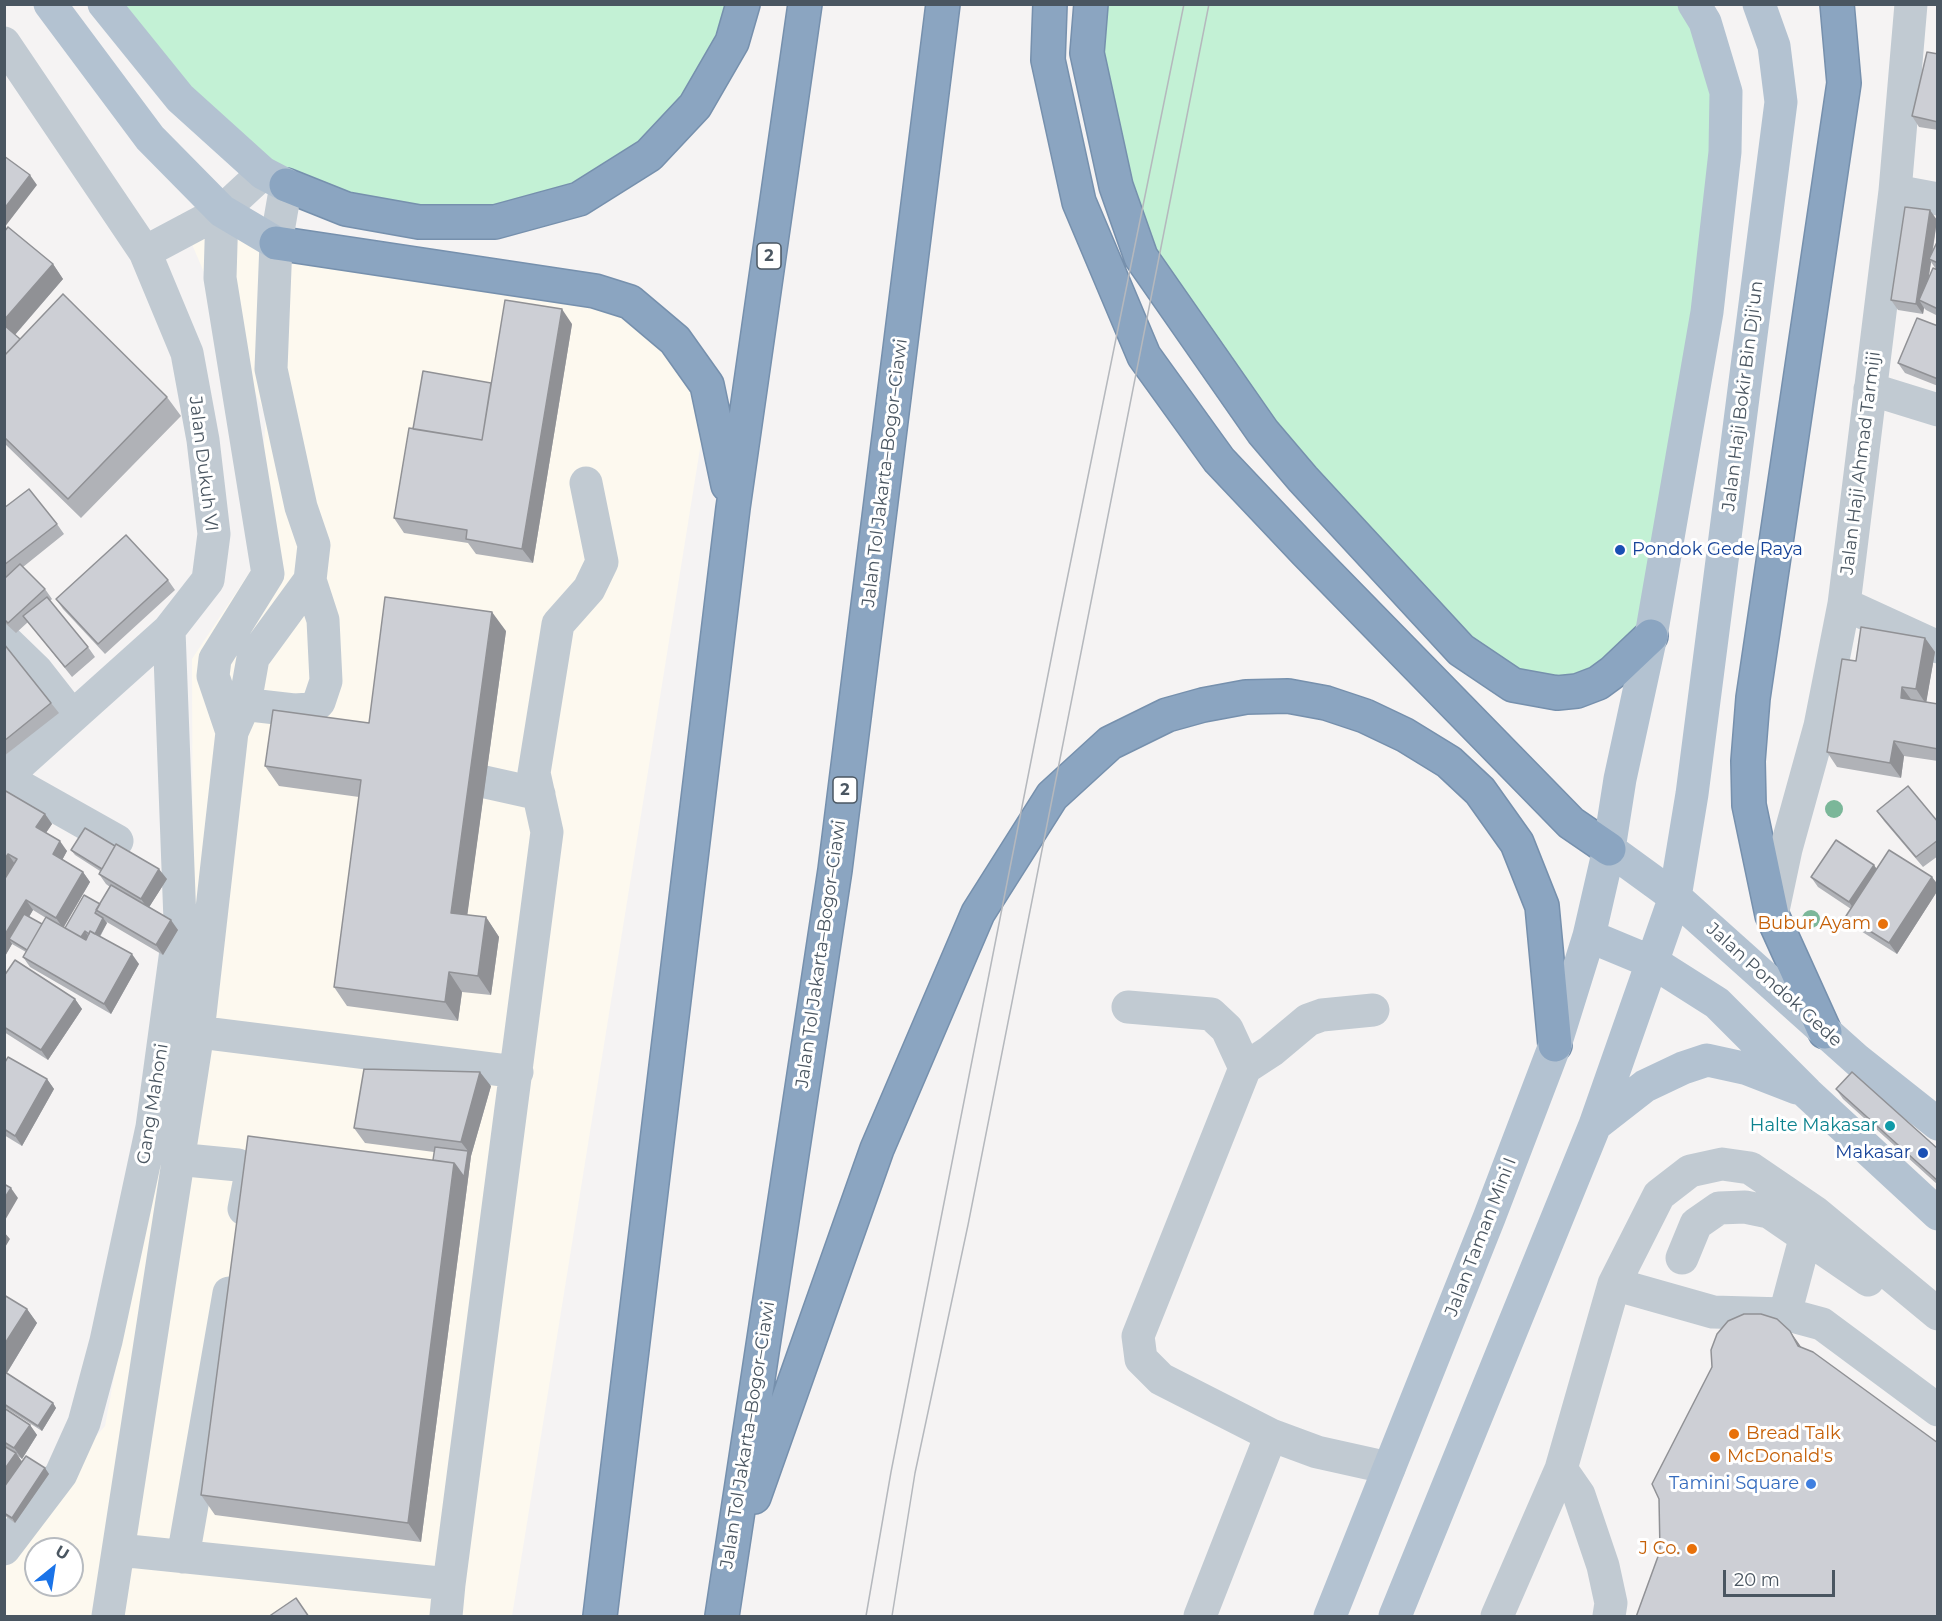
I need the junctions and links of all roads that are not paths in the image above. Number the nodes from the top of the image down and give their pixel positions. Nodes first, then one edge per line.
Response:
1 (50, 4) edge
2 (104, 4) edge
3 (743, 4) edge
4 (805, 4) edge
5 (942, 4) edge
6 (1050, 4) edge
7 (1090, 4) edge
8 (1694, 4) edge
9 (1760, 4) edge
10 (1837, 4) edge
11 (1911, 4) edge
12 (4, 43) edge
13 (274, 179) junction
14 (1895, 191) junction
15 (1938, 199) edge
16 (222, 211) junction
17 (276, 243) junction
18 (145, 252) junction
19 (1870, 389) junction
20 (1938, 410) edge
21 (586, 483) dead end
22 (733, 508) junction
23 (310, 580) junction
24 (1844, 604) junction
25 (169, 630) junction
26 (1651, 636) junction
27 (4, 639) edge
28 (1938, 647) edge
29 (232, 702) junction
30 (72, 716) junction
31 (5, 778) edge
32 (485, 782) dead end
33 (539, 794) junction
34 (117, 841) dead end
35 (1609, 849) junction
36 (1675, 897) junction
37 (1772, 915) junction
38 (1589, 936) junction
39 (1654, 963) junction
40 (1717, 1003) junction
41 (1128, 1007) dead end
42 (1373, 1010) dead end
43 (198, 1032) junction
44 (1825, 1032) junction
45 (1555, 1046) junction
46 (1245, 1068) junction
47 (517, 1072) junction
48 (1807, 1093) junction
49 (1938, 1124) edge
50 (1595, 1125) junction
51 (1938, 1143) edge
52 (176, 1159) junction
53 (1938, 1195) edge
54 (1938, 1214) edge
55 (1805, 1239) junction
56 (1682, 1258) dead end
57 (1614, 1284) junction
58 (1785, 1314) junction
59 (1937, 1314) edge
60 (1938, 1410) edge
61 (1271, 1435) junction
62 (1389, 1468) junction
63 (1561, 1469) junction
64 (4, 1549) edge
65 (119, 1550) junction
66 (183, 1557) junction
67 (727, 1573) junction
68 (449, 1584) junction
69 (108, 1613) edge
70 (446, 1617) edge
71 (600, 1617) edge
72 (722, 1617) edge
73 (1200, 1617) edge
74 (1330, 1617) edge
75 (1395, 1617) edge
76 (1497, 1617) edge
77 (1609, 1617) edge

1 - 16 main road
2 - 13 main road
3 - 13 highway
4 - 22 highway, 2
5 - 67 highway, Jalan Tol Jakarta–Bogor–Ciawi / 2
6 - 35 highway
7 - 26 highway
8 - 26 main road
9 - 36 main road, Jalan Haji Bokir Bin Dji'un
10 - 37 highway
11 - 14 street, Jalan Haji Ahmad Tarmiji
12 - 18 street, Jalan Dukuh VI
13 - 16 street
13 - 17 street
14 - 15 street
14 - 19 street, Jalan Haji Ahmad Tarmiji
16 - 17 main road
16 - 18 street
16 - 29 street
17 - 22 highway
17 - 23 street
18 - 25 street, Jalan Dukuh VI
19 - 20 street
19 - 24 street, Jalan Haji Ahmad Tarmiji
21 - 33 street
22 - 71 highway, 2
23 - 29 street
23 - 29 street
24 - 28 street
24 - 37 street, Jalan Haji Ahmad Tarmiji
25 - 30 street, Jalan Dukuh VI
25 - 64 street, Gang Mahoni
26 - 35 main road
27 - 30 street
29 - 43 street
30 - 31 street, Jalan Dukuh VI
31 - 34 street
32 - 33 street
33 - 47 street
35 - 36 main road, Jalan Pondok Gede
35 - 38 main road, Jalan Taman Mini I
36 - 39 main road
36 - 44 main road, Jalan Pondok Gede
37 - 44 highway
38 - 39 main road
38 - 45 main road, Jalan Taman Mini I
39 - 40 main road
39 - 50 main road
40 - 48 main road
40 - 53 street
41 - 46 street
42 - 46 street
43 - 47 street
43 - 52 street
44 - 49 main road, Jalan Pondok Gede
44 - 51 street
45 - 62 main road, Jalan Taman Mini I
45 - 67 highway
46 - 61 street
47 - 68 street
48 - 50 main road
48 - 54 main road
50 - 75 main road
52 - 65 street
52 - 66 street
55 - 56 street
55 - 58 street
55 - 59 street
57 - 58 street
57 - 59 street
57 - 63 street
58 - 60 street
61 - 62 street
61 - 73 street
62 - 74 main road, Jalan Taman Mini I
63 - 76 street
63 - 77 street
65 - 66 street
65 - 69 street
66 - 68 street
67 - 72 highway, Jalan Tol Jakarta–Bogor–Ciawi / 2
68 - 70 street

